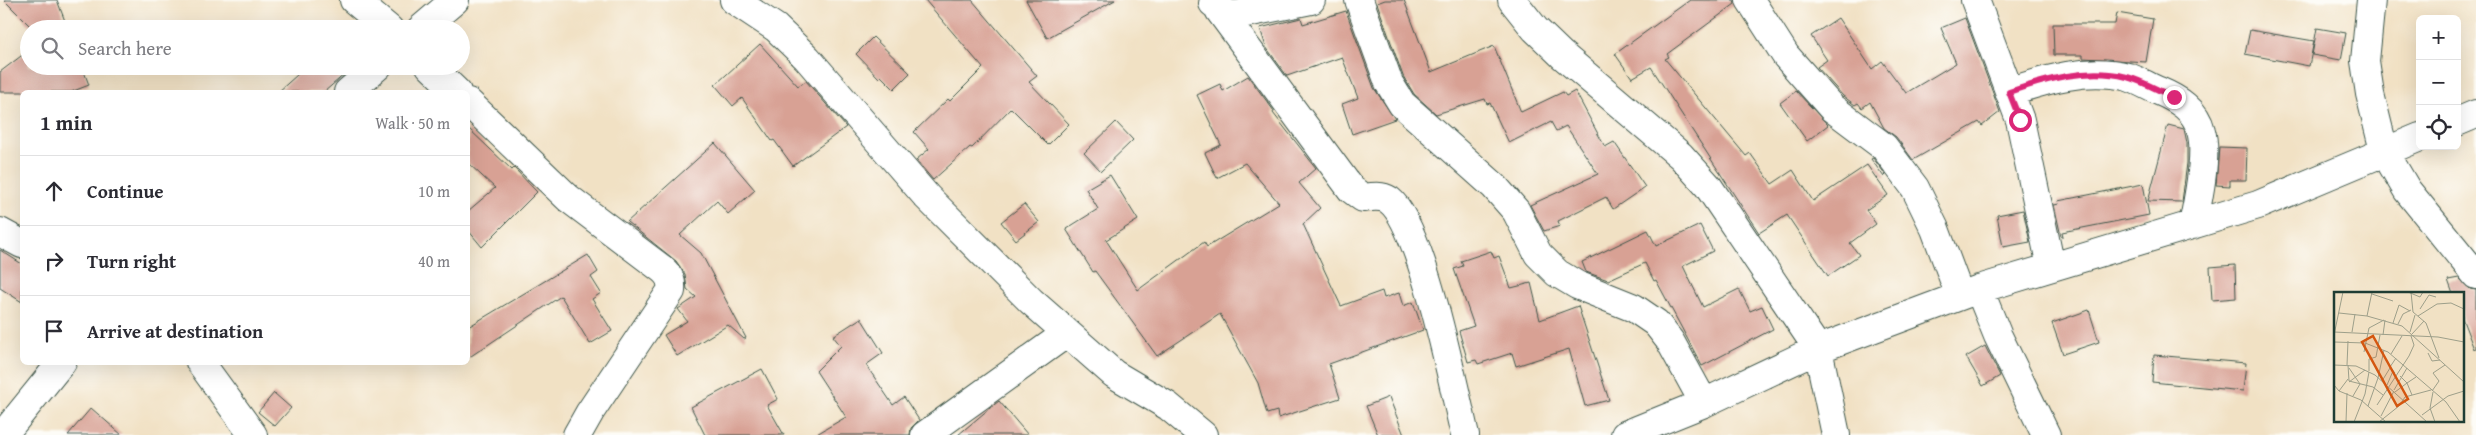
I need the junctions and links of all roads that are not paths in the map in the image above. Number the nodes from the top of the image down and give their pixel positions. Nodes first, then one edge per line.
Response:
1 (354, 0) edge
2 (455, 0) edge
3 (734, 0) edge
4 (1311, 0) edge
5 (1359, 0) edge
6 (1512, 0) edge
7 (1750, 0) edge
8 (1975, 0) edge
9 (2371, 0) edge
10 (1215, 5) edge
11 (378, 20) edge
12 (432, 20) edge
13 (368, 75) edge
14 (439, 75) edge
15 (350, 90) edge
16 (455, 90) edge
17 (2009, 92) junction
18 (470, 104) edge
19 (2476, 114) edge
20 (2461, 120) edge
21 (2416, 139) edge
22 (2384, 151) junction
23 (2193, 225) junction
24 (0, 232) edge
25 (20, 243) edge
26 (2051, 267) junction
27 (2476, 275) edge
28 (1970, 292) junction
29 (1067, 333) junction
30 (1818, 348) junction
31 (60, 365) edge
32 (202, 365) edge
33 (1704, 403) junction
34 (3, 435) edge
35 (253, 435) edge
36 (577, 435) edge
37 (925, 435) edge
38 (1203, 435) edge
39 (1465, 435) edge
40 (1625, 435) edge
41 (1836, 435) edge
42 (2046, 435) edge

1 - 11 street
2 - 12 street
3 - 29 street
4 - 10 street
5 - 33 street
6 - 30 street
7 - 28 street
8 - 17 street
9 - 22 street
10 - 39 street
13 - 15 street
14 - 16 street
17 - 23 street
17 - 26 street
18 - 36 street
19 - 20 street
21 - 22 street
22 - 23 street
22 - 27 street
23 - 26 street
24 - 25 street
26 - 28 street
28 - 30 street
28 - 42 street
29 - 37 street
29 - 38 street
30 - 33 street
30 - 41 street
31 - 34 street
32 - 35 street
33 - 40 street

